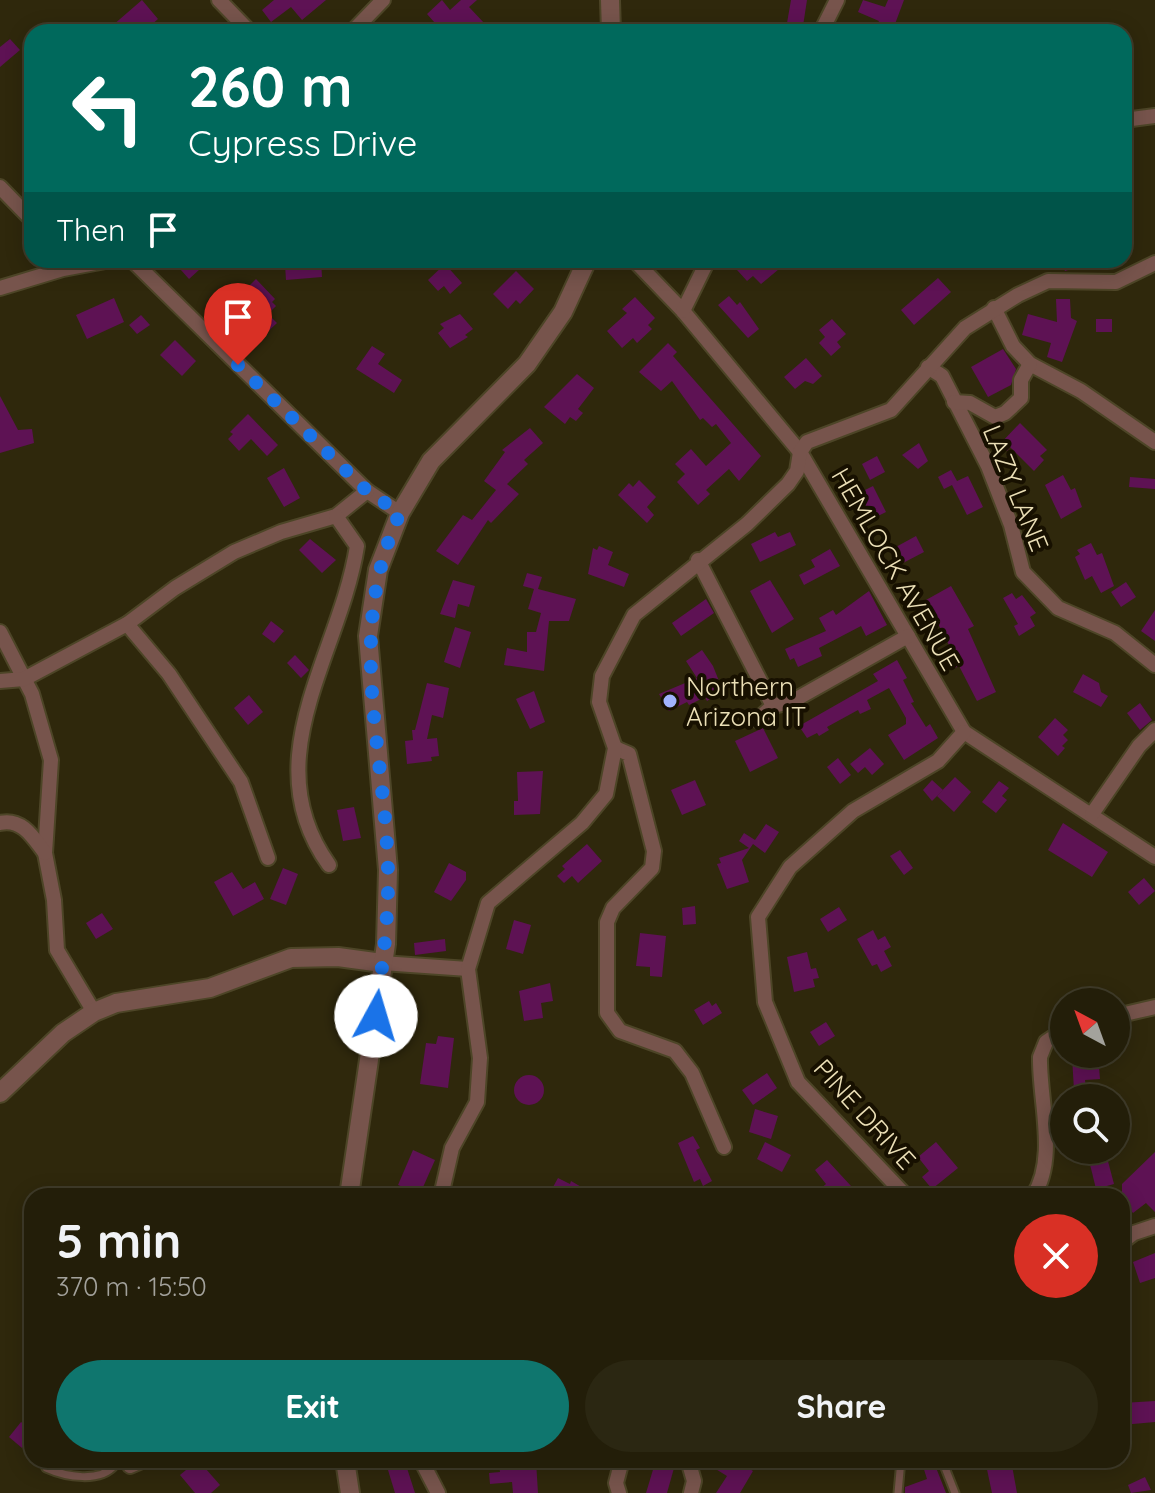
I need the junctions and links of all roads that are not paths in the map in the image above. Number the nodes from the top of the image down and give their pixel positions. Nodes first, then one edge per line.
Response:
1 (219, 0) edge
2 (383, 0) edge
3 (610, 0) edge
4 (837, 0) edge
5 (242, 24) edge
6 (360, 24) edge
7 (611, 24) edge
8 (825, 24) edge
9 (1155, 116) edge
10 (1132, 119) edge
11 (0, 187) edge
12 (24, 212) edge
13 (1155, 263) edge
14 (51, 268) edge
15 (140, 268) edge
16 (583, 268) edge
17 (642, 268) edge
18 (704, 268) edge
19 (0, 288) edge
20 (994, 308) junction
21 (683, 311) junction
22 (1030, 364) junction
23 (928, 367) junction
24 (954, 402) junction
25 (1155, 442) edge
26 (800, 452) junction
27 (367, 491) junction
28 (400, 513) junction
29 (336, 516) junction
30 (698, 560) junction
31 (127, 624) junction
32 (0, 632) edge
33 (908, 636) junction
34 (1155, 665) edge
35 (24, 679) junction
36 (0, 681) edge
37 (773, 706) junction
38 (757, 720) dead end
39 (1155, 730) edge
40 (964, 732) junction
41 (615, 748) junction
42 (1092, 814) junction
43 (0, 823) edge
44 (45, 853) junction
45 (1155, 857) edge
46 (268, 858) dead end
47 (329, 865) dead end
48 (382, 963) junction
49 (468, 969) junction
50 (1155, 1007) edge
51 (94, 1012) junction
52 (1130, 1013) edge
53 (1050, 1039) edge
54 (0, 1093) edge
55 (724, 1147) dead end
56 (350, 1188) edge
57 (443, 1188) edge
58 (898, 1188) edge
59 (1039, 1188) edge
60 (1155, 1226) edge
61 (1130, 1236) edge
62 (46, 1468) edge
63 (120, 1468) edge
64 (346, 1468) edge
65 (425, 1468) edge
66 (620, 1468) edge
67 (690, 1468) edge
68 (900, 1468) edge
69 (945, 1468) edge
70 (350, 1493) edge
71 (438, 1493) edge
72 (619, 1493) edge
73 (691, 1493) edge
74 (898, 1493) edge
75 (955, 1493) edge

1 - 5 street
2 - 6 street
3 - 7 street
4 - 8 street
9 - 10 street
11 - 12 street
13 - 20 street
14 - 19 street
15 - 27 street
16 - 28 street
17 - 21 street, HEMLOCK AVENUE
18 - 21 street
20 - 22 street
20 - 23 street
21 - 26 street, HEMLOCK AVENUE
22 - 24 street
22 - 25 street
23 - 24 street, LAZY LANE
23 - 26 street
24 - 34 street, LAZY LANE
26 - 30 street
26 - 33 street, HEMLOCK AVENUE
27 - 28 street
27 - 29 street
28 - 48 street
29 - 31 street
29 - 47 street
30 - 37 street
30 - 41 street
31 - 35 street
31 - 46 street
32 - 35 street
33 - 37 street
33 - 40 street, HEMLOCK AVENUE
35 - 36 street
35 - 44 street
37 - 38 street
39 - 42 street
40 - 42 street, HEMLOCK AVENUE
40 - 58 street, PINE DRIVE
41 - 49 street
41 - 55 street
42 - 45 street, HEMLOCK AVENUE
43 - 44 street
44 - 51 street
48 - 49 street
48 - 51 street
48 - 56 street
49 - 57 street
50 - 52 street
51 - 54 street
53 - 59 street
60 - 61 street
62 - 63 lane
64 - 70 street
65 - 71 street
66 - 72 street
67 - 73 street
68 - 74 lane
69 - 75 lane

